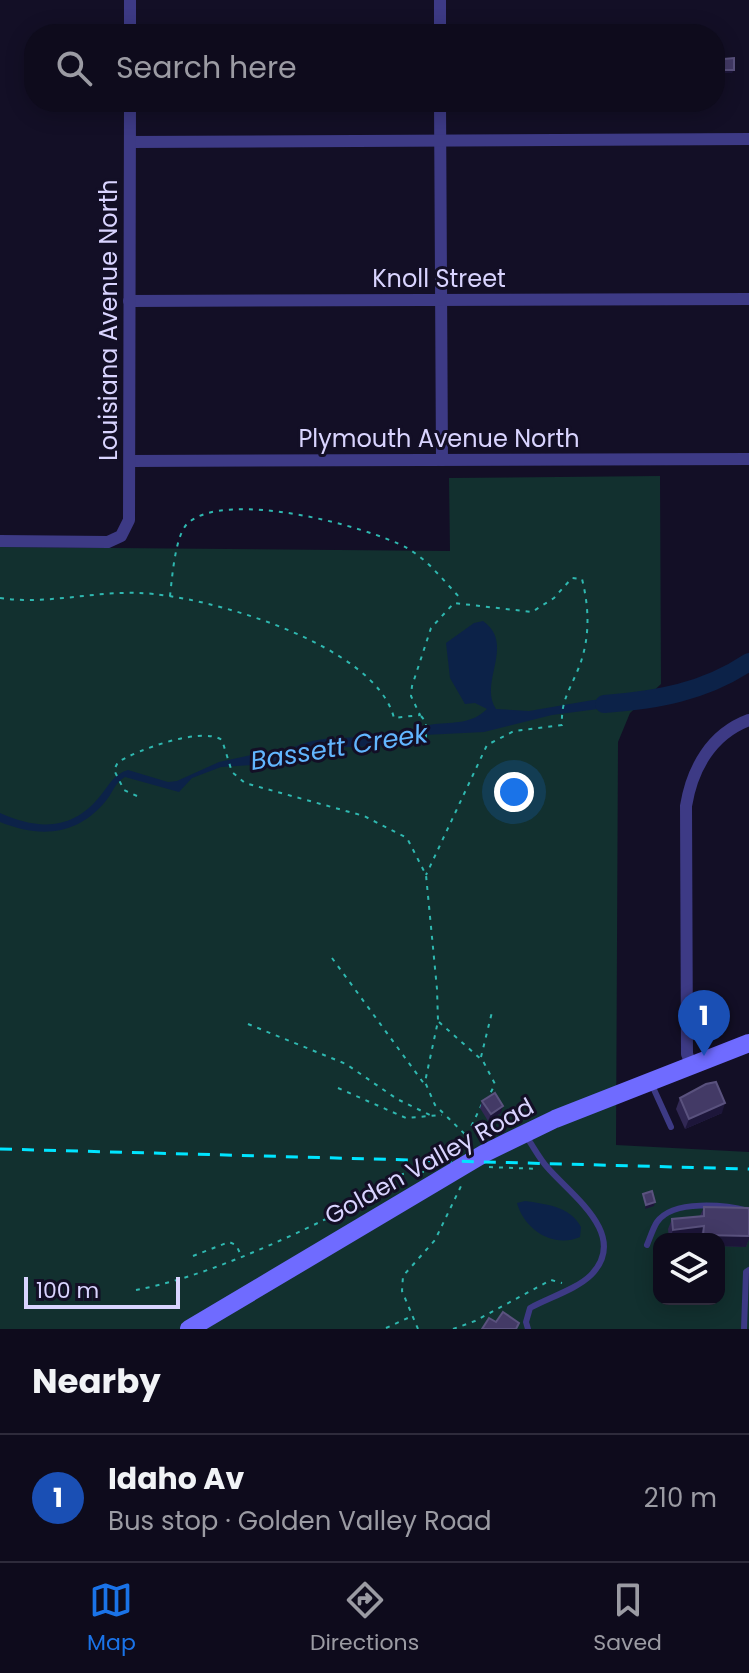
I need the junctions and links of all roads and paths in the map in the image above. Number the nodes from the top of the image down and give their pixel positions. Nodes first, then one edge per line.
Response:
1 (130, 0) edge
2 (440, 0) edge
3 (130, 24) edge
4 (440, 24) edge
5 (130, 112) edge
6 (440, 112) edge
7 (749, 139) edge
8 (440, 140) junction
9 (130, 142) junction
10 (749, 299) edge
11 (441, 300) junction
12 (129, 301) junction
13 (749, 459) edge
14 (442, 460) junction
15 (130, 461) junction
16 (0, 541) edge
17 (170, 597) junction
18 (0, 598) edge
19 (462, 601) junction
20 (420, 715) junction
21 (749, 720) edge
22 (427, 741) dead end
23 (137, 796) dead end
24 (426, 875) junction
25 (332, 958) dead end
26 (492, 1012) dead end
27 (438, 1021) junction
28 (248, 1024) dead end
29 (749, 1043) edge
30 (481, 1058) junction
31 (691, 1064) junction
32 (650, 1081) junction
33 (426, 1086) junction
34 (338, 1088) dead end
35 (443, 1115) junction
36 (432, 1116) junction
37 (671, 1127) dead end
38 (524, 1133) junction
39 (466, 1136) junction
40 (476, 1144) dead end
41 (482, 1167) dead end
42 (550, 1170) junction
43 (465, 1179) dead end
44 (432, 1183) junction
45 (749, 1211) edge
46 (647, 1245) dead end
47 (240, 1255) junction
48 (193, 1256) dead end
49 (749, 1270) edge
50 (565, 1289) junction
51 (136, 1290) dead end
52 (413, 1317) junction
53 (471, 1323) junction
54 (386, 1328) edge
55 (189, 1329) edge
56 (418, 1329) edge
57 (453, 1329) edge
58 (474, 1329) edge
59 (528, 1329) edge
60 (744, 1329) edge

1 - 3 street
2 - 4 street
5 - 9 street, Louisiana Avenue North
6 - 8 street
7 - 8 street
8 - 9 street
8 - 11 street
9 - 12 street, Louisiana Avenue North
10 - 11 street, Knoll Street
11 - 12 street, Knoll Street
11 - 14 street
12 - 15 street, Louisiana Avenue North
13 - 14 street, Plymouth Avenue North
14 - 15 street, Plymouth Avenue North
15 - 16 street, Louisiana Avenue North
17 - 18 path
17 - 19 path
17 - 20 path
19 - 20 path
19 - 24 path
20 - 22 path
21 - 31 street
23 - 24 path
24 - 27 path
25 - 33 path
26 - 30 path
27 - 30 path
27 - 33 path
28 - 36 path
29 - 31 street, Golden Valley Road
30 - 39 path
31 - 32 street, Golden Valley Road
32 - 37 lane
32 - 38 street, Golden Valley Road
33 - 35 path
34 - 36 path
35 - 36 path
35 - 39 path
38 - 42 lane
38 - 44 street, Golden Valley Road
39 - 40 path
41 - 42 path
42 - 50 lane
43 - 52 path
44 - 47 path
44 - 55 street, Golden Valley Road
45 - 46 lane
47 - 48 path
47 - 51 path
49 - 60 lane
50 - 53 path
50 - 59 lane
52 - 54 path
52 - 56 path
53 - 57 path
53 - 58 path

